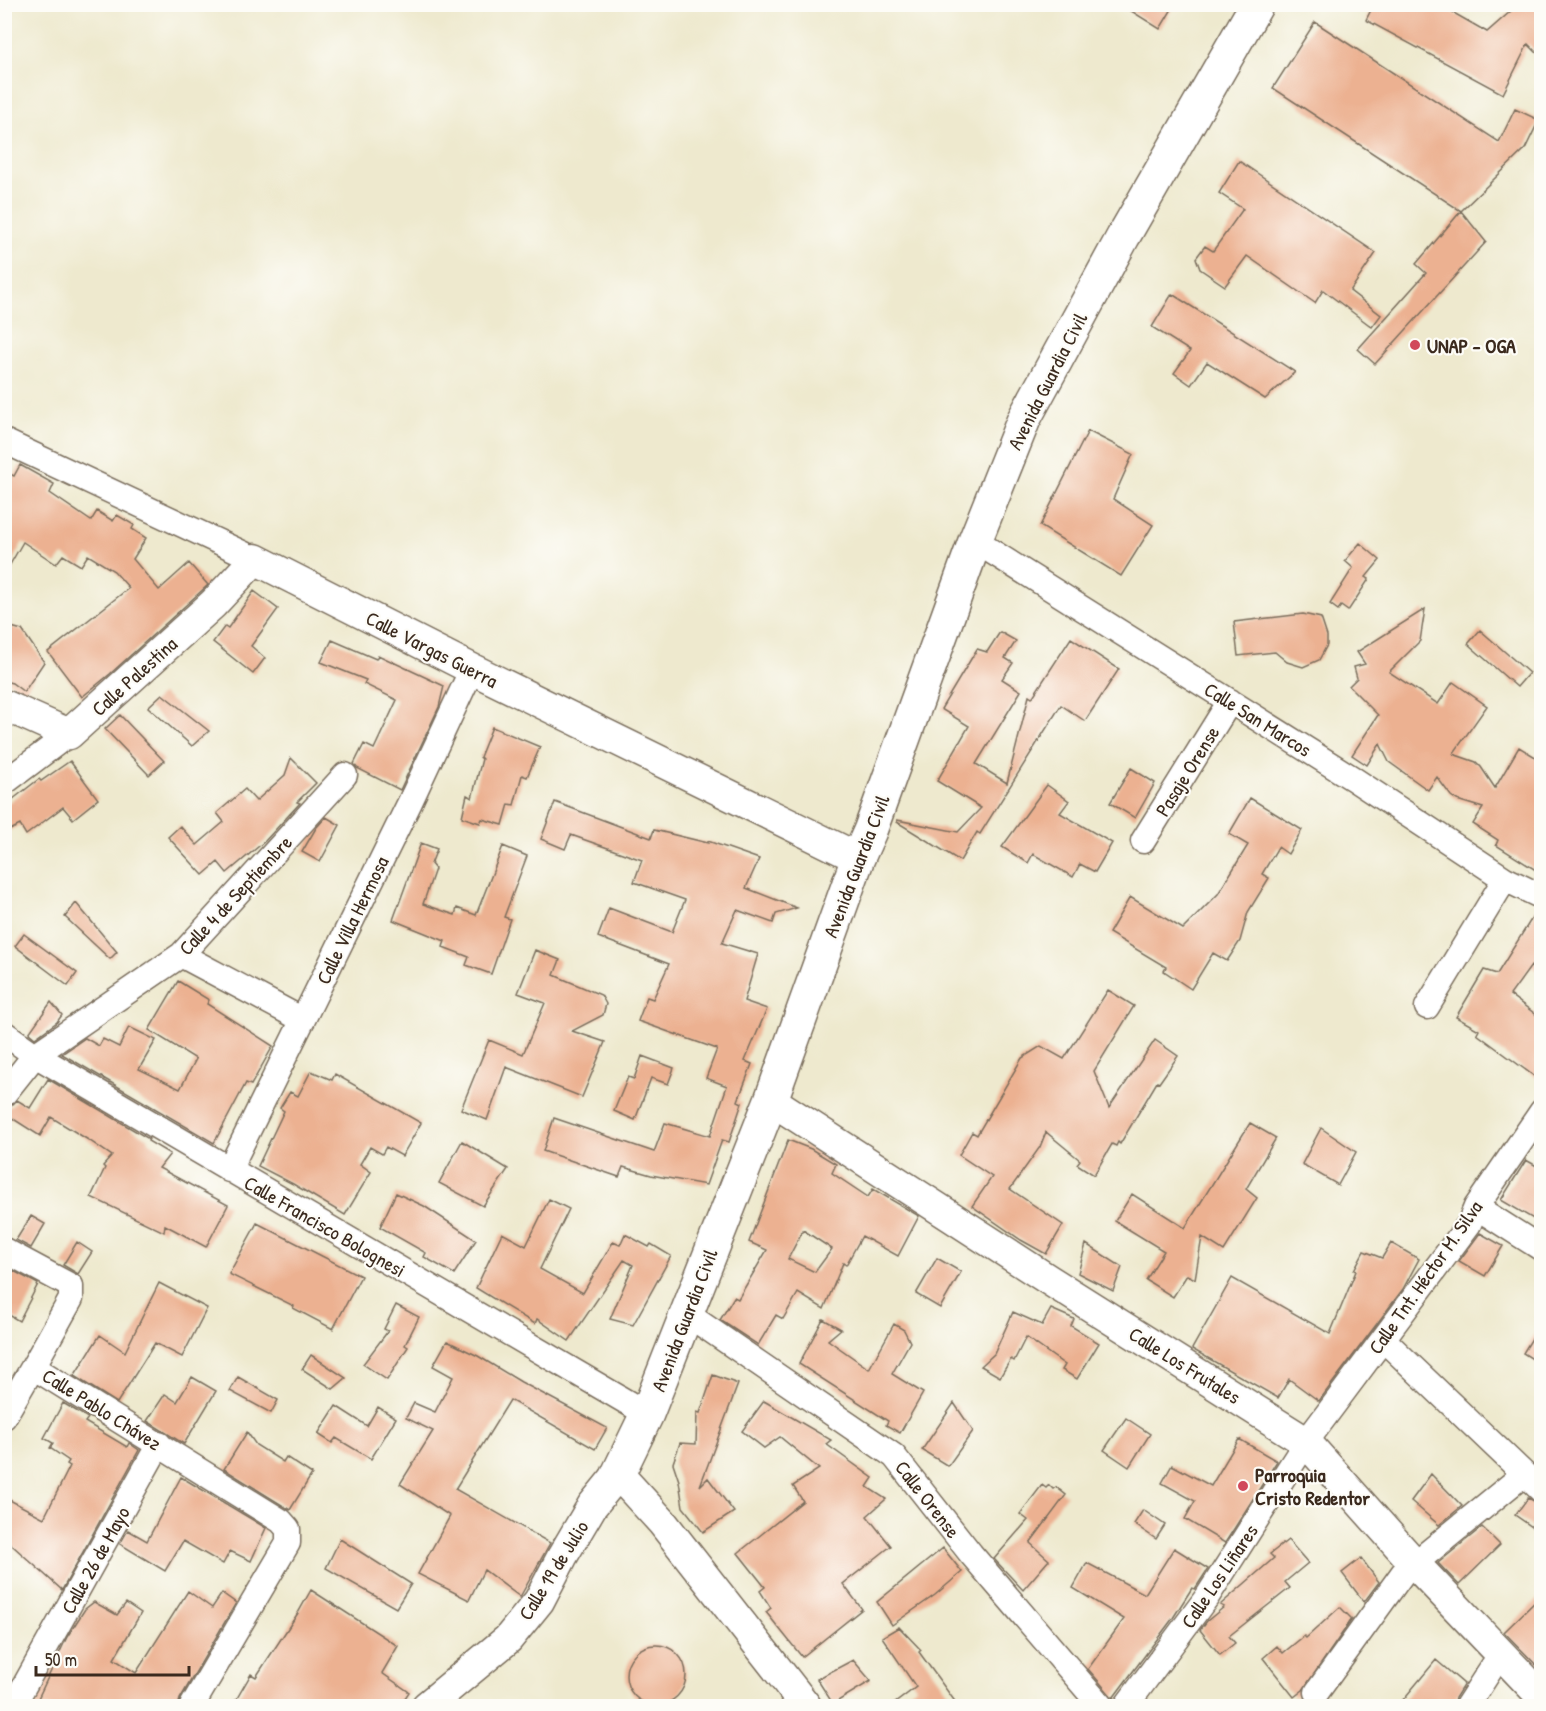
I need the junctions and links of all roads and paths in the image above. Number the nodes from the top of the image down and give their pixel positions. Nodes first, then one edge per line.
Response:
1 (1257, 4) edge
2 (4, 441) edge
3 (975, 542) junction
4 (255, 559) junction
5 (472, 669) junction
6 (1230, 702) junction
7 (4, 705) edge
8 (69, 734) junction
9 (345, 775) dead end
10 (4, 783) edge
11 (1143, 841) dead end
12 (858, 858) junction
13 (1505, 879) junction
14 (1542, 897) edge
15 (181, 955) junction
16 (1427, 1007) dead end
17 (303, 1020) junction
18 (4, 1033) edge
19 (35, 1054) junction
20 (4, 1094) edge
21 (771, 1100) junction
22 (1542, 1111) edge
23 (229, 1170) junction
24 (1476, 1207) junction
25 (1542, 1249) edge
26 (4, 1250) edge
27 (687, 1314) junction
28 (1383, 1339) junction
29 (33, 1366) junction
30 (647, 1414) junction
31 (4, 1417) edge
32 (1306, 1442) junction
33 (159, 1444) junction
34 (618, 1474) junction
35 (1523, 1475) junction
36 (1542, 1491) edge
37 (1415, 1564) junction
38 (1500, 1655) junction
39 (1317, 1692) dead end
40 (1542, 1697) edge
41 (13, 1707) edge
42 (192, 1707) edge
43 (428, 1707) edge
44 (806, 1707) edge
45 (1101, 1707) edge
46 (1126, 1707) edge
47 (1467, 1707) edge

1 - 3 main road, Avenida Guardia Civil
2 - 4 street, Calle Vargas Guerra
3 - 6 street, Calle San Marcos
3 - 12 main road, Avenida Guardia Civil
4 - 5 street, Calle Vargas Guerra
4 - 8 street, Calle Palestina
5 - 12 street, Calle Vargas Guerra
5 - 17 street, Calle Villa Hermosa
6 - 11 street, Pasaje Orense
6 - 13 street, Calle San Marcos
7 - 8 street
8 - 10 street, Calle Palestina
9 - 15 street, Calle 4 de Septiembre
12 - 21 main road, Avenida Guardia Civil
13 - 14 street, Calle San Marcos
13 - 16 street
15 - 17 street
15 - 19 street, Calle 4 de Septiembre
17 - 23 street, Calle Villa Hermosa
18 - 19 street, Calle Francisco Bolognesi
19 - 20 street, Calle 4 de Septiembre
19 - 23 street, Calle Francisco Bolognesi
21 - 27 main road, Avenida Guardia Civil
21 - 32 street, Calle Los Frutales
22 - 24 street, Calle Tnt. Héctor M. Silva
23 - 30 street, Calle Francisco Bolognesi
24 - 25 street
24 - 28 street, Calle Tnt. Héctor M. Silva
26 - 29 street, Calle Pablo Chávez
27 - 30 main road, Avenida Guardia Civil
27 - 45 street, Calle Orense
28 - 32 street, Calle Tnt. Héctor M. Silva
28 - 35 street
29 - 31 street
29 - 33 street, Calle Pablo Chávez
30 - 34 main road, Avenida Guardia Civil
32 - 37 street, Calle Los Frutales
32 - 46 street, Calle Los Liñares
33 - 41 street, Calle 26 de Mayo
33 - 42 street, Calle Pablo Chávez
34 - 43 street, Calle 19 de Julio
34 - 44 street
35 - 36 street
35 - 37 street
37 - 38 street, Calle Los Frutales
37 - 39 street
38 - 40 street, Calle Los Frutales
38 - 47 street

